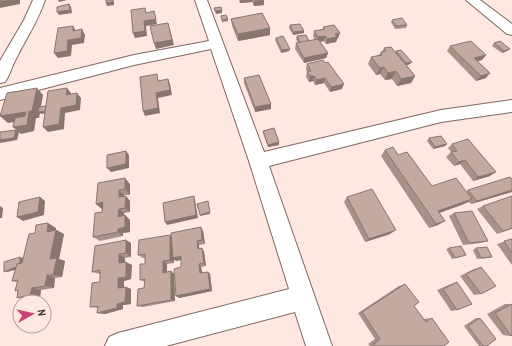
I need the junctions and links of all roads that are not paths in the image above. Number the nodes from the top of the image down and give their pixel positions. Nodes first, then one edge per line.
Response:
1 (39, 0) edge
2 (201, 0) edge
3 (472, 0) edge
4 (512, 31) edge
5 (216, 44) junction
6 (0, 78) edge
7 (0, 94) edge
8 (512, 106) edge
9 (258, 161) junction
10 (302, 298) junction
11 (118, 346) edge
12 (319, 346) edge

1 - 6 street
2 - 5 street
3 - 4 street
5 - 7 street
5 - 9 street
8 - 9 street
9 - 10 street
10 - 11 street
10 - 12 street

